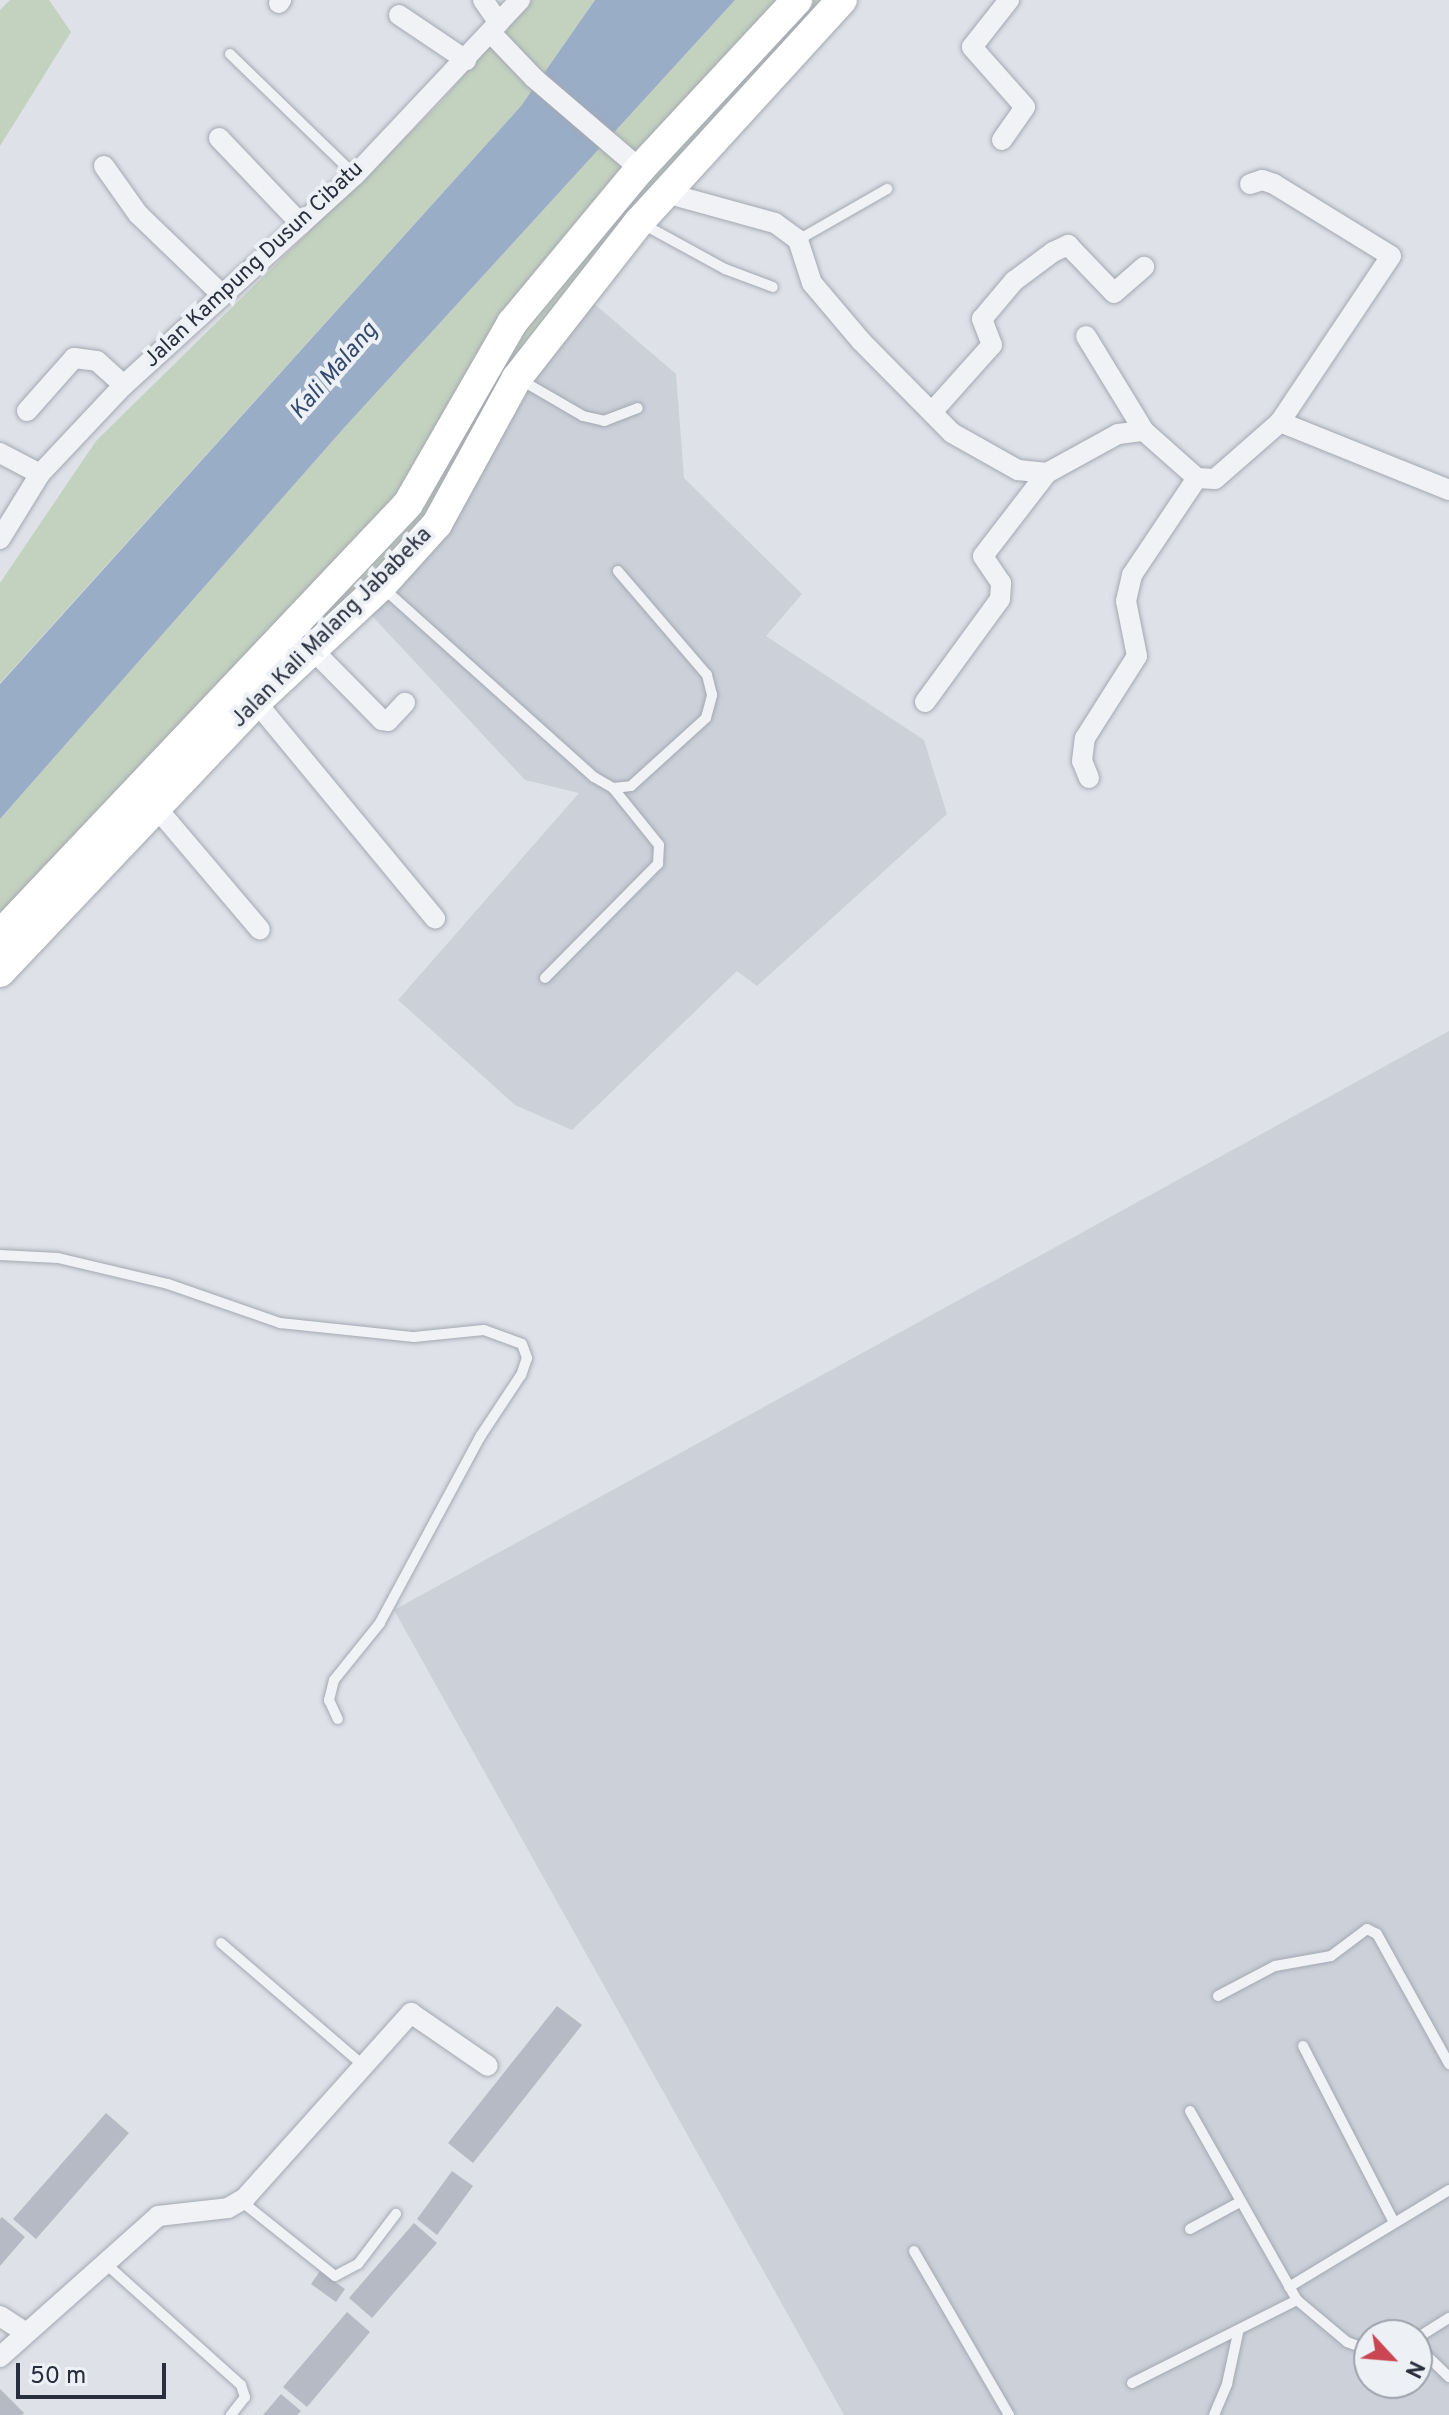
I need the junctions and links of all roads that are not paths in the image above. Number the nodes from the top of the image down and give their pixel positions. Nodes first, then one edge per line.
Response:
1 (483, 0) edge
2 (520, 0) edge
3 (797, 0) edge
4 (842, 0) edge
5 (1009, 0) edge
6 (399, 15) dead end
7 (495, 28) junction
8 (230, 54) dead end
9 (744, 56) junction
10 (466, 60) junction
11 (769, 79) junction
12 (219, 138) dead end
13 (1002, 140) dead end
14 (104, 166) dead end
15 (640, 169) junction
16 (355, 175) junction
17 (1250, 184) dead end
18 (887, 189) dead end
19 (666, 193) junction
20 (639, 222) junction
21 (301, 224) junction
22 (798, 240) junction
23 (1144, 267) dead end
24 (773, 287) dead end
25 (221, 294) junction
26 (1086, 336) dead end
27 (517, 378) junction
28 (124, 385) junction
29 (638, 408) dead end
30 (27, 411) dead end
31 (932, 412) junction
32 (1280, 422) junction
33 (1144, 431) junction
34 (0, 453) edge
35 (1047, 473) junction
36 (40, 474) junction
37 (1197, 478) junction
38 (1449, 490) edge
39 (0, 539) edge
40 (355, 560) junction
41 (618, 571) dead end
42 (381, 586) junction
43 (311, 648) junction
44 (256, 702) junction
45 (925, 702) dead end
46 (405, 703) dead end
47 (1089, 778) dead end
48 (613, 788) junction
49 (155, 806) junction
50 (435, 918) dead end
51 (260, 930) dead end
52 (0, 935) edge
53 (0, 972) edge
54 (545, 978) dead end
55 (0, 1255) edge
56 (338, 1719) dead end
57 (221, 1943) dead end
58 (1218, 1996) dead end
59 (1303, 2046) dead end
60 (1449, 2064) edge
61 (488, 2066) dead end
62 (366, 2068) junction
63 (1190, 2111) dead end
64 (1449, 2190) edge
65 (241, 2201) junction
66 (1240, 2202) junction
67 (396, 2214) dead end
68 (1394, 2222) junction
69 (1190, 2229) dead end
70 (914, 2251) dead end
71 (104, 2262) junction
72 (1289, 2287) junction
73 (1297, 2300) junction
74 (0, 2316) edge
75 (26, 2333) junction
76 (1238, 2333) junction
77 (1353, 2344) edge
78 (0, 2357) edge
79 (1433, 2362) edge
80 (1449, 2377) edge
81 (1132, 2383) dead end
82 (231, 2415) edge
83 (1009, 2415) edge
84 (1214, 2415) edge

1 - 7 street
2 - 7 street, Jalan Kampung Dusun Cibatu
3 - 9 main road, Jalan Kali Malang Jababeka
4 - 11 main road, Jalan Kali Malang Jababeka
5 - 13 street
6 - 10 street
7 - 10 street, Jalan Kampung Dusun Cibatu
7 - 15 street
8 - 16 lane
9 - 11 main road
9 - 15 main road, Jalan Kali Malang Jababeka
10 - 16 street, Jalan Kampung Dusun Cibatu
11 - 19 main road, Jalan Kali Malang Jababeka
12 - 21 street
14 - 25 street
15 - 40 main road, Jalan Kali Malang Jababeka
16 - 21 street, Jalan Kampung Dusun Cibatu
17 - 32 street
18 - 22 lane
19 - 20 main road, Jalan Kali Malang Jababeka
19 - 22 street
20 - 24 lane
20 - 27 main road, Jalan Kali Malang Jababeka
21 - 25 street, Jalan Kampung Dusun Cibatu
22 - 31 street
23 - 31 street
25 - 28 street, Jalan Kampung Dusun Cibatu
26 - 33 street
27 - 29 lane
27 - 42 main road, Jalan Kali Malang Jababeka
28 - 30 street
28 - 36 street, Jalan Kampung Dusun Cibatu
31 - 35 street
32 - 37 street
32 - 38 street
33 - 35 street
33 - 37 street
34 - 36 street
35 - 45 street
36 - 39 street, Jalan Kampung Dusun Cibatu
37 - 47 street
40 - 42 main road
40 - 52 main road, Jalan Kali Malang Jababeka
41 - 48 lane
42 - 43 main road, Jalan Kali Malang Jababeka
42 - 48 lane
43 - 44 main road, Jalan Kali Malang Jababeka
43 - 46 street
44 - 49 main road, Jalan Kali Malang Jababeka
44 - 50 street
48 - 54 lane
49 - 51 street
49 - 53 main road, Jalan Kali Malang Jababeka
55 - 56 lane
57 - 62 lane
58 - 60 lane
59 - 68 lane
61 - 62 street
62 - 65 street
63 - 66 lane
64 - 68 lane
65 - 67 lane
65 - 71 street
66 - 69 lane
66 - 72 lane
68 - 72 lane
70 - 83 lane
71 - 75 street
71 - 82 lane
72 - 73 lane
73 - 76 lane
73 - 77 lane
74 - 75 street
75 - 78 street
76 - 81 lane
76 - 84 lane
79 - 80 lane

